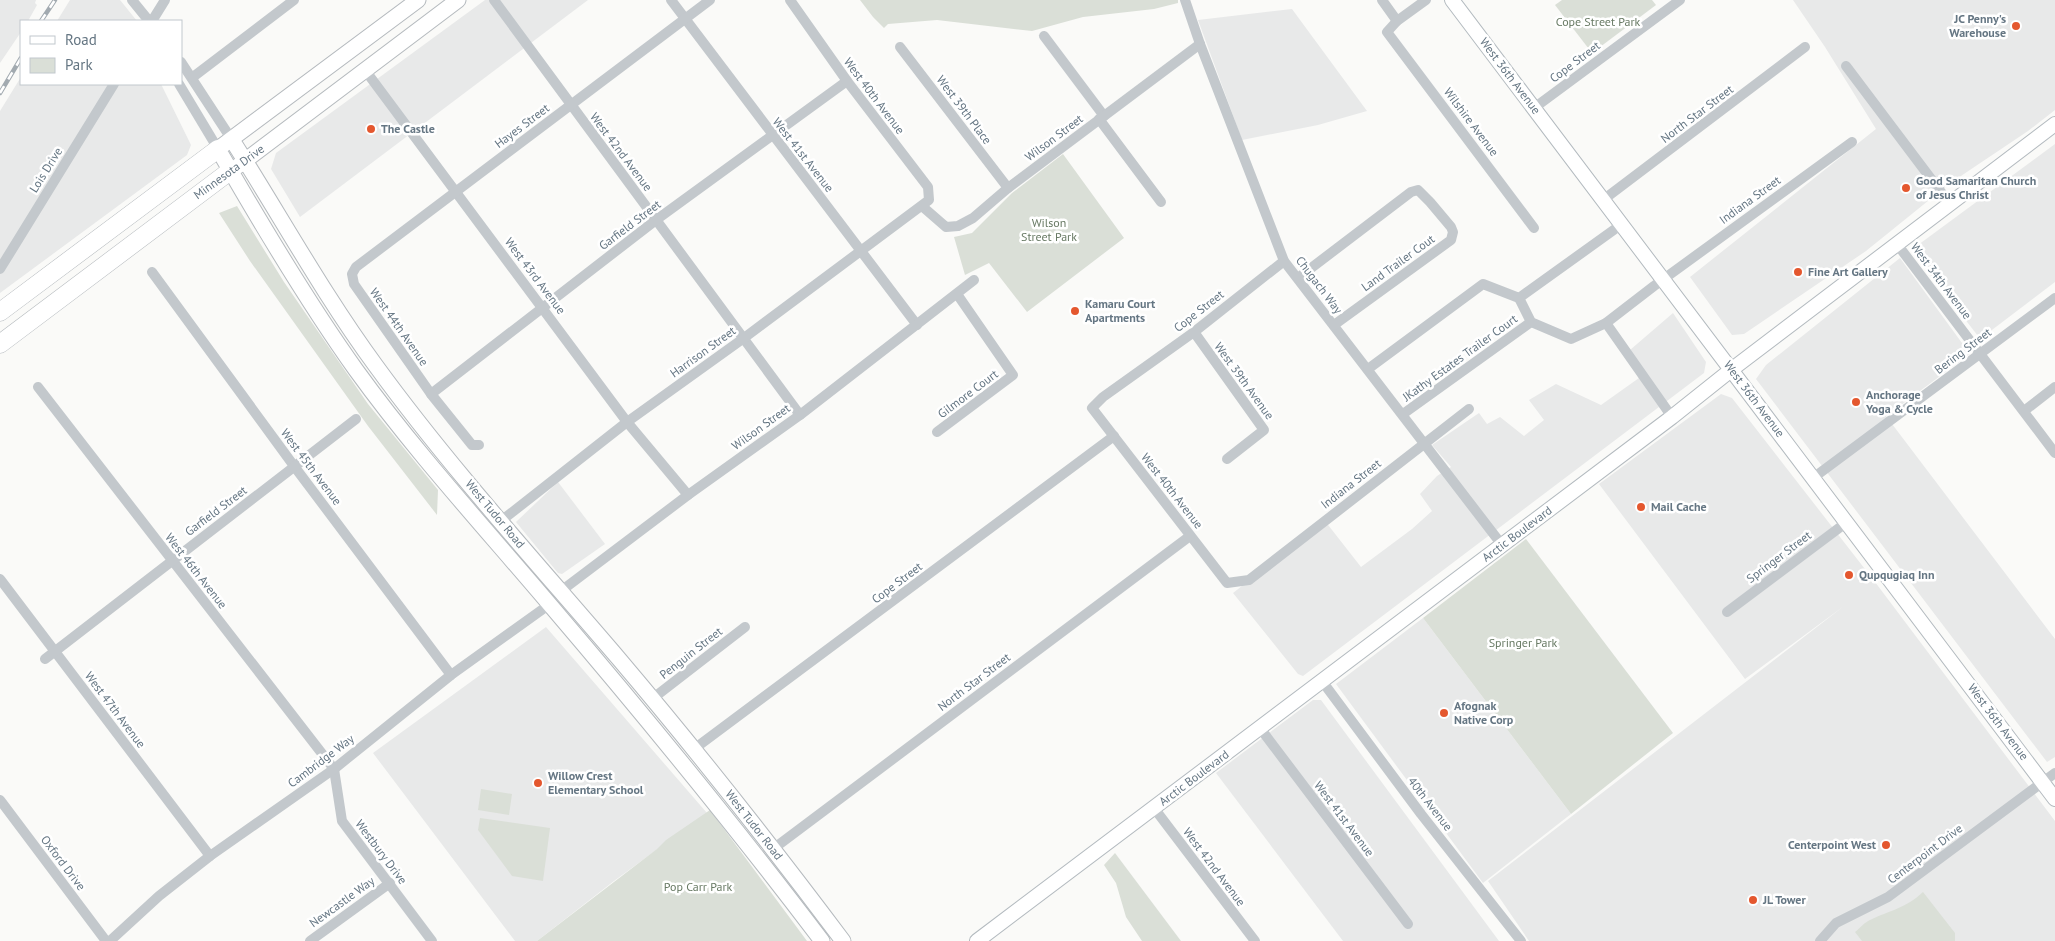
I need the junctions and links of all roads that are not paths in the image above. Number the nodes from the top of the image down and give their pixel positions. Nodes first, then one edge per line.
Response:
1 (132, 0) edge
2 (165, 0) edge
3 (294, 0) edge
4 (418, 0) edge
5 (458, 0) edge
6 (494, 0) edge
7 (671, 0) edge
8 (710, 0) edge
9 (790, 0) edge
10 (1185, 0) edge
11 (1382, 0) edge
12 (1426, 0) edge
13 (1452, 0) edge
14 (1680, 0) edge
15 (685, 19) junction
16 (149, 20) edge
17 (151, 20) edge
18 (1397, 21) junction
19 (1044, 36) dead end
20 (1200, 44) junction
21 (900, 47) dead end
22 (1805, 47) dead end
23 (182, 63) edge
24 (1846, 66) dead end
25 (366, 70) junction
26 (193, 77) junction
27 (847, 81) junction
28 (113, 85) edge
29 (180, 85) edge
30 (570, 104) junction
31 (1534, 108) junction
32 (1102, 118) junction
33 (2055, 124) edge
34 (772, 135) junction
35 (1852, 142) dead end
36 (225, 145) junction
37 (245, 161) junction
38 (230, 171) junction
39 (1008, 188) junction
40 (457, 191) junction
41 (1603, 200) junction
42 (1162, 202) dead end
43 (1950, 204) junction
44 (923, 207) junction
45 (656, 220) junction
46 (1622, 224) junction
47 (1534, 228) dead end
48 (1897, 244) junction
49 (862, 250) junction
50 (1284, 261) junction
51 (0, 269) edge
52 (152, 272) dead end
53 (352, 274) joint
54 (1298, 278) junction
55 (1663, 279) junction
56 (974, 280) dead end
57 (957, 294) junction
58 (1518, 298) junction
59 (2055, 298) edge
60 (543, 307) junction
61 (0, 312) edge
62 (1531, 322) junction
63 (1606, 323) junction
64 (917, 325) junction
65 (1334, 325) junction
66 (1194, 332) junction
67 (744, 338) junction
68 (0, 344) edge
69 (1980, 353) junction
70 (1368, 369) junction
71 (1731, 370) junction
72 (38, 387) dead end
73 (2055, 387) edge
74 (431, 394) junction
75 (1103, 398) joint
76 (1469, 409) dead end
77 (2024, 411) junction
78 (800, 414) junction
79 (1403, 414) junction
80 (1672, 418) junction
81 (356, 419) dead end
82 (627, 422) junction
83 (937, 432) dead end
84 (1114, 436) junction
85 (1424, 442) junction
86 (479, 445) dead end
87 (2055, 453) edge
88 (1227, 459) dead end
89 (294, 466) junction
90 (1813, 478) junction
91 (688, 495) junction
92 (501, 521) junction
93 (1846, 522) junction
94 (490, 535) junction
95 (1190, 536) junction
96 (1502, 546) junction
97 (172, 560) junction
98 (0, 579) edge
99 (1249, 580) joint
100 (561, 591) junction
101 (550, 604) junction
102 (1727, 612) dead end
103 (745, 627) dead end
104 (54, 650) junction
105 (44, 659) dead end
106 (620, 661) junction
107 (451, 675) junction
108 (1322, 681) junction
109 (652, 699) junction
110 (1260, 728) junction
111 (694, 749) junction
112 (334, 769) junction
113 (2055, 773) edge
114 (2042, 782) junction
115 (2055, 799) edge
116 (1, 803) edge
117 (1154, 808) junction
118 (774, 849) junction
119 (210, 856) junction
120 (390, 883) junction
121 (1408, 924) dead end
122 (108, 941) edge
123 (310, 941) edge
124 (432, 941) edge
125 (822, 941) edge
126 (843, 941) edge
127 (978, 941) edge
128 (1255, 941) edge
129 (1521, 941) edge
130 (1820, 941) edge

1 - 16 street
2 - 17 street
3 - 26 street
4 - 36 main road, Minnesota Drive
5 - 25 main road, Minnesota Drive
6 - 30 street, West 42nd Avenue
7 - 15 street, West 41st Avenue
8 - 15 street, Hayes Street
9 - 27 street, West 40th Avenue
10 - 20 street, Chugach Way
11 - 18 street
12 - 18 street
13 - 31 main road, West 36th Avenue
14 - 31 street, Cope Street
15 - 30 street, Hayes Street
15 - 34 street, West 41st Avenue
18 - 47 street, Wilshire Avenue
19 - 32 street
20 - 32 street, Wilson Street
20 - 50 street, Chugach Way
21 - 39 street, West 39th Place
22 - 41 street, North Star Street
23 - 26 street, West Tudor Road
24 - 43 street
25 - 37 main road, Minnesota Drive
25 - 40 street, West 43rd Avenue
26 - 36 street, West Tudor Road
27 - 34 street, Garfield Street
27 - 44 street, West 40th Avenue
28 - 51 street, Lois Drive
29 - 36 street, West Tudor Road
30 - 40 street, Hayes Street
30 - 45 street, West 42nd Avenue
31 - 41 main road, West 36th Avenue
32 - 39 street, Wilson Street
32 - 42 street
33 - 43 main road, Arctic Boulevard
34 - 45 street, Garfield Street
34 - 49 street, West 41st Avenue
35 - 55 street, Indiana Street
36 - 37 main road, West Tudor Road
36 - 38 main road, West Tudor Road
36 - 61 highway, Minnesota Drive
37 - 38 main road, Minnesota Drive
37 - 92 main road, West Tudor Road
38 - 68 highway, Minnesota Drive
38 - 94 main road, West Tudor Road
39 - 44 street, Wilson Street
40 - 53 street, Hayes Street
40 - 60 street, West 43rd Avenue
41 - 46 main road, West 36th Avenue
43 - 48 main road, Arctic Boulevard
44 - 49 street, Harrison Street
45 - 60 street, Garfield Street
45 - 67 street, West 42nd Avenue
46 - 55 main road, West 36th Avenue
46 - 58 street, JKathy Estates Trailer Court
48 - 69 street, West 34th Avenue
48 - 71 main road, Arctic Boulevard
49 - 64 street, West 41st Avenue
49 - 67 street, Harrison Street
50 - 54 street, Chugach Way
50 - 66 street, Cope Street
52 - 89 street, West 45th Avenue
53 - 74 street, West 44th Avenue
54 - 65 street, Chugach Way
54 - 65 street, Land Trailer Cout
55 - 63 street, JKathy Estates Trailer Court
55 - 71 main road, West 36th Avenue
56 - 57 street, Wilson Street
57 - 64 street, Wilson Street
57 - 83 street, Gilmore Court
58 - 62 street, JKathy Estates Trailer Court
58 - 70 street, JKathy Estates Trailer Court
59 - 69 street, Bering Street
60 - 74 street, Garfield Street
60 - 82 street, West 43rd Avenue
62 - 63 street, JKathy Estates Trailer Court
62 - 79 street, JKathy Estates Trailer Court
63 - 80 street
64 - 78 street, Wilson Street
65 - 70 street, Chugach Way
66 - 75 street, Cope Street
66 - 88 street, West 39th Avenue
67 - 78 street, West 42nd Avenue
67 - 82 street, Harrison Street
69 - 77 street, West 34th Avenue
69 - 90 street, Bering Street
70 - 79 street, Chugach Way
71 - 80 main road, Arctic Boulevard
71 - 90 main road, West 36th Avenue
72 - 97 street, West 46th Avenue
73 - 77 street
74 - 86 street, West 44th Avenue
75 - 84 street, West 40th Avenue
76 - 85 street, Indiana Street
77 - 87 street, West 34th Avenue
78 - 91 street, Wilson Street
79 - 85 street, Chugach Way
80 - 96 main road, Arctic Boulevard
81 - 89 street, Garfield Street
82 - 91 street, West 43rd Avenue
82 - 92 street, Harrison Street
84 - 95 street, West 40th Avenue
84 - 111 street, Cope Street
85 - 96 street, Chugach Way
85 - 99 street, Indiana Street
89 - 97 street, Garfield Street
89 - 107 street, West 45th Avenue
90 - 93 main road, West 36th Avenue
91 - 100 street, Wilson Street
92 - 100 main road, West Tudor Road
93 - 102 street, Springer Street
93 - 114 main road, West 36th Avenue
94 - 100 main road
94 - 101 main road, West Tudor Road
95 - 99 street, West 40th Avenue
95 - 118 street, North Star Street
96 - 108 main road, Arctic Boulevard
97 - 104 street, Garfield Street
97 - 112 street, West 46th Avenue
98 - 104 street, West 47th Avenue
100 - 106 main road, West Tudor Road
101 - 106 main road
101 - 107 street, Cambridge Way
101 - 125 main road, West Tudor Road
103 - 109 street, Penguin Street
104 - 105 street, Garfield Street
104 - 119 street, West 47th Avenue
106 - 109 main road, West Tudor Road
107 - 112 street, Cambridge Way
108 - 110 main road, Arctic Boulevard
108 - 129 street, 40th Avenue
109 - 111 main road, West Tudor Road
110 - 117 main road, Arctic Boulevard
110 - 121 street, West 41st Avenue
111 - 118 main road, West Tudor Road
112 - 119 street, Cambridge Way
112 - 120 street, Westbury Drive
113 - 114 street, Centerpoint Drive
114 - 115 main road, West 36th Avenue
114 - 130 street, Centerpoint Drive
116 - 122 street, Oxford Drive
117 - 127 main road, Arctic Boulevard
117 - 128 street, West 42nd Avenue
118 - 126 main road, West Tudor Road
119 - 122 street, Cambridge Way
120 - 123 street, Newcastle Way
120 - 124 street, Westbury Drive

